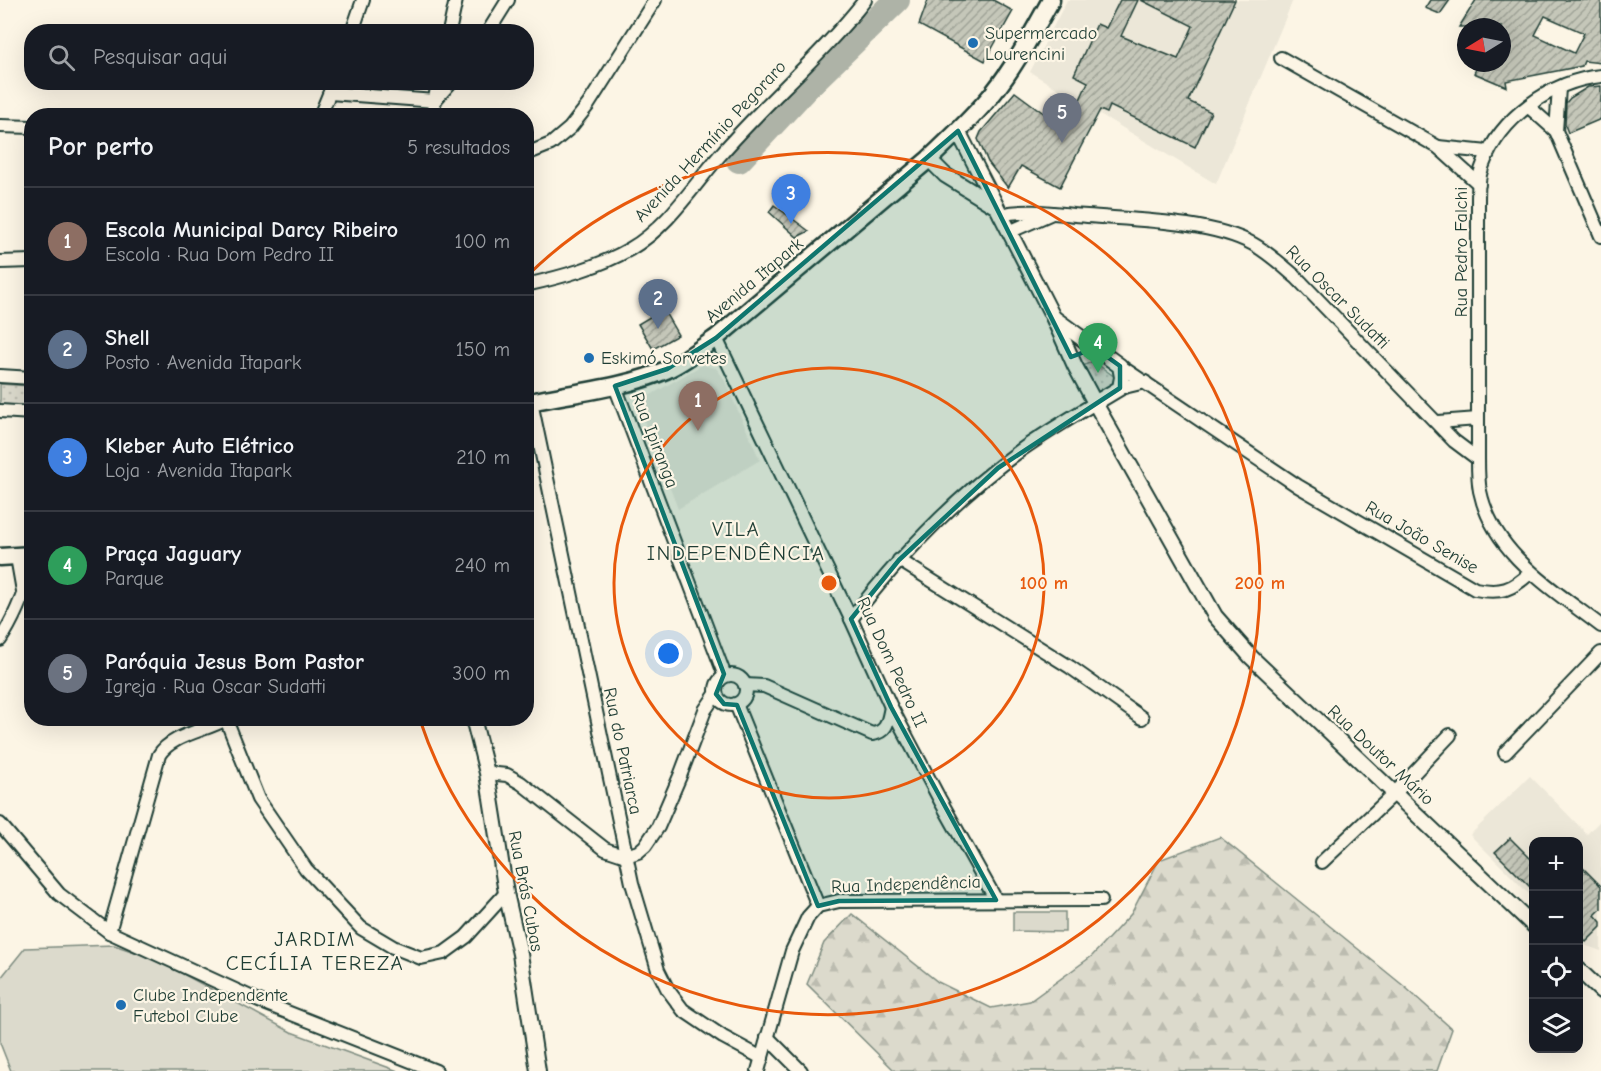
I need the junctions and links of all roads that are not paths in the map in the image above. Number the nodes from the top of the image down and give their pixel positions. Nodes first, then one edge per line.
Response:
1 (363, 0) edge
2 (456, 0) edge
3 (508, 0) edge
4 (655, 0) edge
5 (865, 0) edge
6 (1051, 0) edge
7 (355, 24) edge
8 (451, 24) edge
9 (493, 24) edge
10 (1281, 58) dead end
11 (1601, 76) edge
12 (1559, 88) junction
13 (331, 90) edge
14 (348, 90) edge
15 (437, 90) edge
16 (444, 90) edge
17 (435, 101) junction
18 (1529, 107) junction
19 (323, 108) edge
20 (434, 108) edge
21 (0, 126) edge
22 (24, 127) edge
23 (958, 131) junction
24 (1556, 131) junction
25 (1438, 147) junction
26 (534, 151) edge
27 (1488, 152) junction
28 (929, 159) junction
29 (1479, 184) junction
30 (998, 211) junction
31 (1051, 213) junction
32 (1009, 232) junction
33 (1601, 236) edge
34 (24, 261) edge
35 (0, 262) edge
36 (534, 283) edge
37 (1053, 317) junction
38 (717, 338) junction
39 (1095, 348) junction
40 (1075, 366) junction
41 (1120, 366) junction
42 (0, 376) edge
43 (24, 378) edge
44 (1145, 382) junction
45 (615, 386) junction
46 (1120, 388) junction
47 (534, 401) edge
48 (1095, 403) junction
49 (0, 411) edge
50 (24, 412) edge
51 (1478, 419) junction
52 (1438, 422) junction
53 (534, 425) edge
54 (1478, 459) junction
55 (16, 557) edge
56 (899, 560) junction
57 (1531, 572) junction
58 (24, 595) joint
59 (851, 619) junction
60 (1601, 626) edge
61 (0, 640) edge
62 (1601, 653) edge
63 (724, 676) junction
64 (745, 685) junction
65 (716, 694) junction
66 (736, 704) junction
67 (891, 707) junction
68 (1143, 718) dead end
69 (214, 726) edge
70 (229, 726) edge
71 (475, 726) edge
72 (1450, 735) dead end
73 (1505, 753) dead end
74 (487, 773) junction
75 (1395, 793) junction
76 (0, 824) edge
77 (626, 856) junction
78 (1322, 862) dead end
79 (506, 893) junction
80 (996, 900) junction
81 (1101, 900) dead end
82 (818, 906) junction
83 (1529, 922) edge
84 (109, 932) junction
85 (1583, 974) edge
86 (1600, 989) edge
87 (767, 1037) junction
88 (762, 1058) junction
89 (436, 1071) edge
90 (538, 1071) edge
91 (758, 1071) edge
92 (801, 1071) edge

1 - 7 street
2 - 8 street
3 - 9 street
4 - 26 street
5 - 36 street, Avenida Hermínio Pegoraro
6 - 23 main road, Avenida Itapark
10 - 25 street
11 - 12 street, Rua Pedro Falchi
12 - 18 street, Rua Pedro Falchi
12 - 24 street
13 - 19 street
14 - 17 street
15 - 17 street
16 - 17 street
17 - 20 street
18 - 24 street
18 - 27 street, Rua Pedro Falchi
21 - 22 street
23 - 28 main road, Avenida Itapark
23 - 30 street, Rua Doutor Mário
24 - 33 street
25 - 27 street
25 - 29 street
27 - 29 street, Rua Pedro Falchi
28 - 30 street
28 - 38 main road, Avenida Itapark
29 - 51 street, Rua Pedro Falchi
30 - 31 street, Rua Oscar Sudatti
30 - 32 street, Rua Doutor Mário
31 - 32 street, Rua Oscar Sudatti
31 - 52 street, Rua Oscar Sudatti
32 - 37 street, Rua Doutor Mário
34 - 35 street
37 - 39 street
37 - 40 street, Rua Doutor Mário
38 - 45 main road, Avenida Itapark
38 - 59 street, Rua Dom Pedro II
39 - 40 street
39 - 41 street
40 - 48 street, Rua Doutor Mário
41 - 44 street, Rua João Senise
41 - 46 street
42 - 43 street
44 - 46 street
44 - 57 street, Rua João Senise
45 - 47 main road, Avenida Itapark
45 - 63 street, Rua Ipiranga
46 - 48 street
48 - 56 street
48 - 75 street, Rua Doutor Mário
49 - 50 street
51 - 52 street
51 - 54 street, Rua Pedro Falchi
52 - 54 street, Rua Oscar Sudatti
53 - 77 street, Rua do Patriarca
54 - 57 street, Rua Pedro Falchi
55 - 58 street
56 - 59 street
56 - 68 street
57 - 60 street, Rua Pedro Falchi
58 - 61 street
59 - 67 street, Rua Dom Pedro II
62 - 73 street
63 - 64 street
63 - 65 street
64 - 66 street
64 - 67 street
65 - 66 street
65 - 77 street
66 - 82 street
67 - 80 street, Rua Dom Pedro II
69 - 84 street
70 - 79 street
71 - 74 street, Rua Brás Cubas
72 - 75 street
74 - 77 street
74 - 79 street, Rua Brás Cubas
75 - 78 street
75 - 83 street, Rua Doutor Mário
76 - 84 street
77 - 88 street, Rua do Patriarca
79 - 90 street, Rua Brás Cubas
80 - 81 street, Rua Independência
80 - 82 street, Rua Independência
82 - 87 street, Rua Independência
84 - 89 street
85 - 86 street
87 - 88 street, Rua Independência
87 - 92 street
88 - 91 street, Rua Independência

